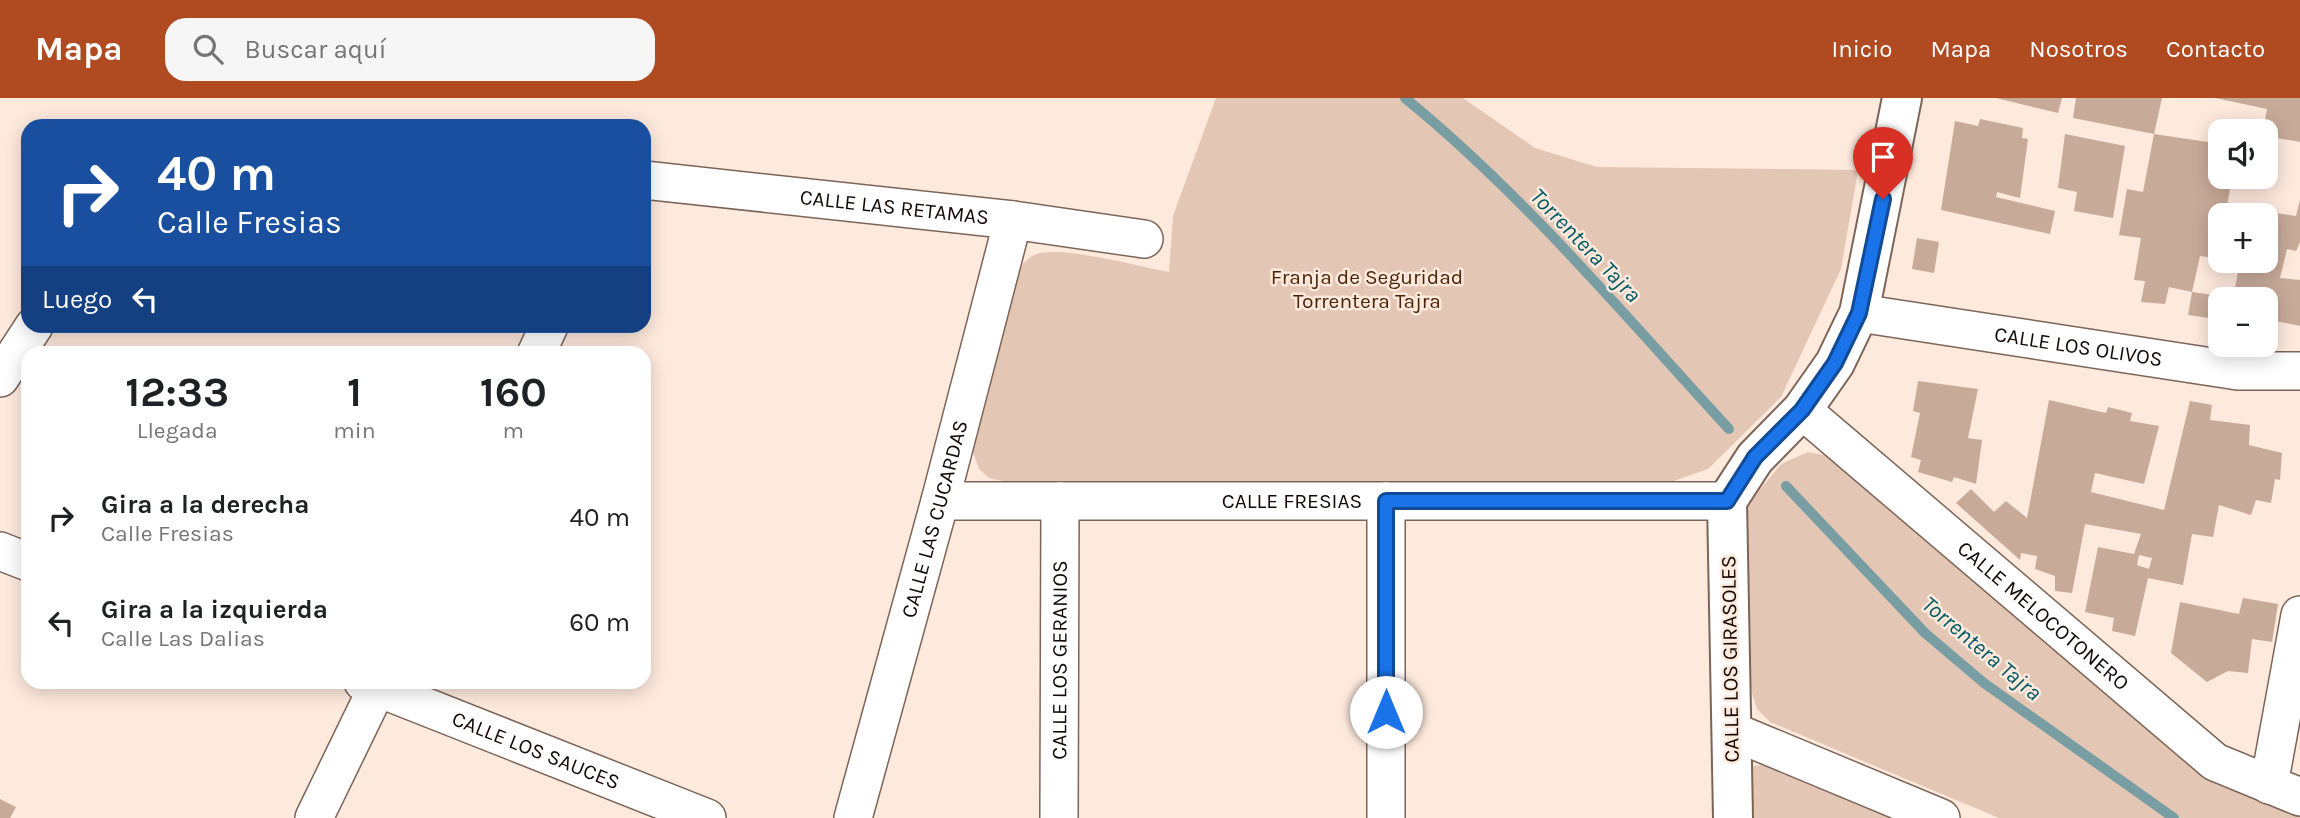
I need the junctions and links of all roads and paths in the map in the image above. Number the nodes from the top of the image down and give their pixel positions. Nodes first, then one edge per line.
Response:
1 (1902, 98) edge
2 (651, 181) edge
3 (1013, 220) junction
4 (1144, 239) dead end
5 (1859, 313) junction
6 (29, 333) edge
7 (2300, 371) edge
8 (0, 378) edge
9 (1802, 410) junction
10 (940, 501) junction
11 (1060, 501) junction
12 (1386, 501) junction
13 (1727, 501) junction
14 (0, 551) edge
15 (21, 559) edge
16 (2300, 615) edge
17 (372, 689) edge
18 (386, 689) edge
19 (1732, 731) junction
20 (2285, 791) edge
21 (1933, 817) edge
22 (314, 818) edge
23 (706, 818) edge
24 (853, 818) edge
25 (1059, 818) edge
26 (1386, 818) edge
27 (1732, 818) edge

1 - 5 street
2 - 3 street, CALLE LAS RETAMAS
3 - 4 street, CALLE LAS RETAMAS
3 - 10 street, CALLE LAS CUCARDAS
5 - 7 street, CALLE LOS OLIVOS
5 - 9 street
6 - 8 street
9 - 13 street
9 - 20 street, CALLE MELOCOTONERO
10 - 11 street, CALLE FRESIAS
10 - 24 street, CALLE LAS CUCARDAS
11 - 12 street, CALLE FRESIAS
11 - 25 street, CALLE LOS GERANIOS
12 - 13 street, CALLE FRESIAS
12 - 26 street
13 - 19 street, CALLE LOS GIRASOLES
14 - 15 street
16 - 20 street
17 - 22 street
18 - 23 street, CALLE LOS SAUCES
19 - 21 street
19 - 27 street, CALLE LOS GIRASOLES

